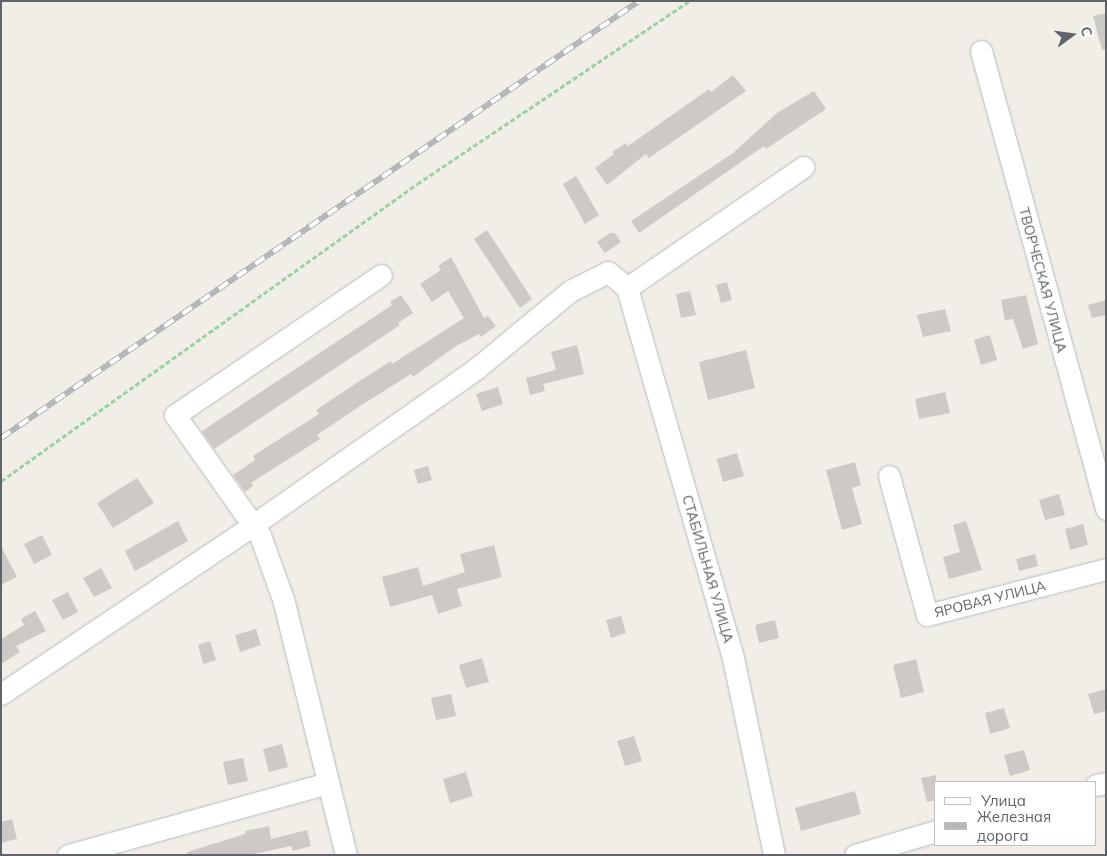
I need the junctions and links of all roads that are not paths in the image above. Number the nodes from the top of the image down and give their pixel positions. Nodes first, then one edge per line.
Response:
1 (981, 51) dead end
2 (803, 167) dead end
3 (381, 275) dead end
4 (627, 288) junction
5 (889, 476) dead end
6 (1106, 510) edge
7 (253, 525) junction
8 (1106, 569) edge
9 (1, 694) edge
10 (327, 783) junction
11 (934, 833) edge
12 (68, 855) edge
13 (346, 855) edge
14 (774, 855) edge
15 (855, 855) edge

1 - 6 street, ТВОРЧЕСКАЯ УЛИЦА
2 - 4 street
3 - 7 street
4 - 7 street
4 - 14 street, СТАБИЛЬНАЯ УЛИЦА
5 - 8 street, ЯРОВАЯ УЛИЦА
7 - 9 street
7 - 10 street
10 - 12 street
10 - 13 street
11 - 15 street

